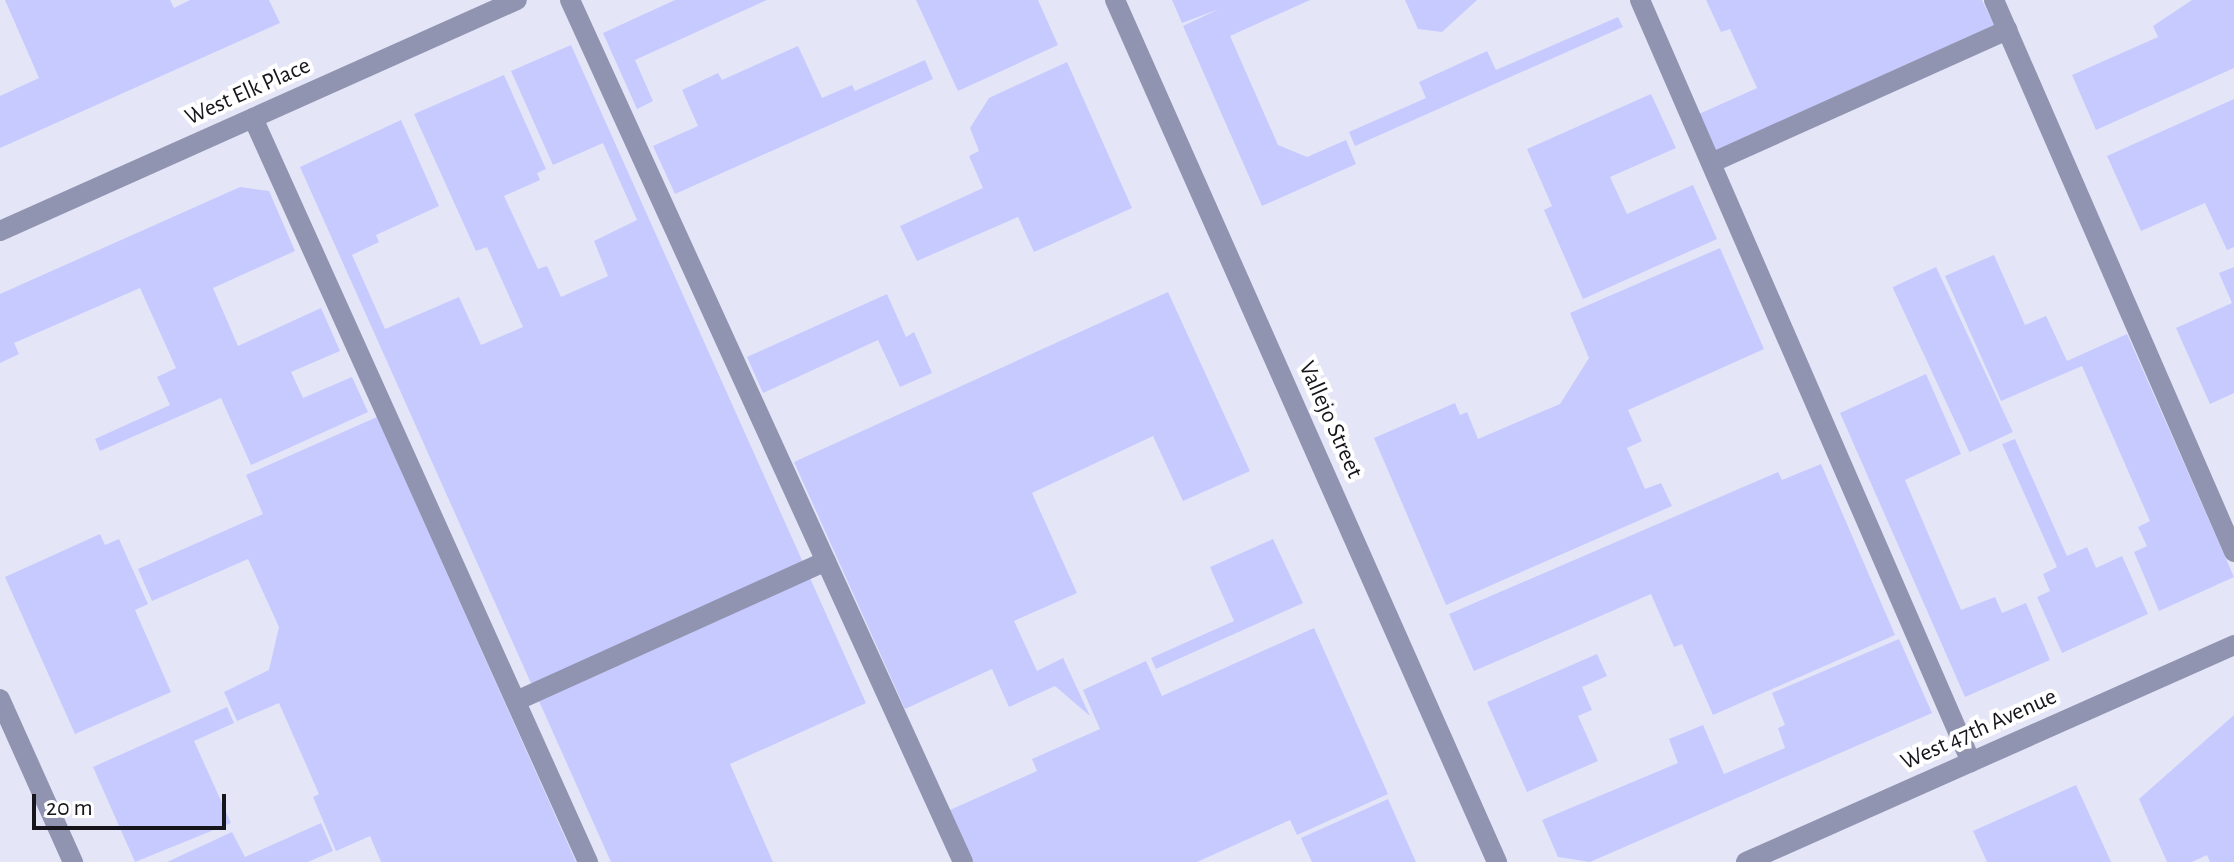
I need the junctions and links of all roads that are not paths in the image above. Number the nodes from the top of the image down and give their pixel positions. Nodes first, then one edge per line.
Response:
1 (517, 0) edge
2 (570, 0) edge
3 (1115, 0) edge
4 (1640, 0) edge
5 (1994, 0) edge
6 (2007, 30) junction
7 (253, 118) junction
8 (1711, 163) junction
9 (0, 231) edge
10 (2234, 552) edge
11 (826, 561) junction
12 (2234, 645) edge
13 (0, 699) edge
14 (516, 701) junction
15 (1971, 762) junction
16 (73, 862) edge
17 (588, 862) edge
18 (963, 862) edge
19 (1497, 862) edge
20 (1746, 862) edge

1 - 7 street, West Elk Place
2 - 11 street
3 - 19 street, Vallejo Street
4 - 8 street
5 - 6 street
6 - 8 street
6 - 10 street
7 - 9 street, West Elk Place
7 - 14 street
8 - 15 street
11 - 14 street
11 - 18 street
12 - 15 street, West 47th Avenue
13 - 16 street
14 - 17 street
15 - 20 street, West 47th Avenue

